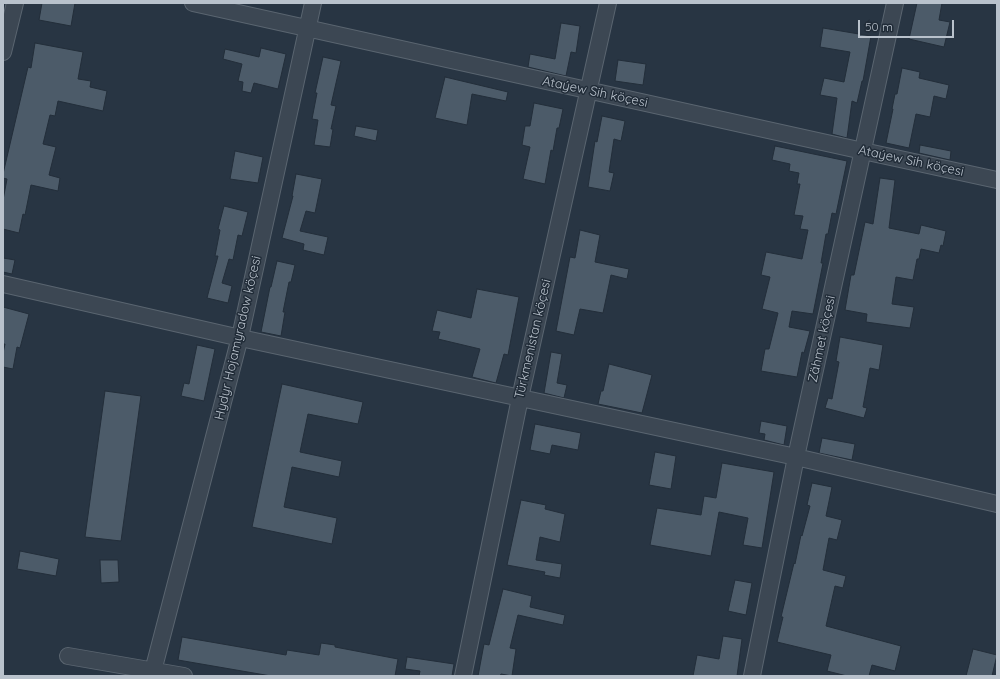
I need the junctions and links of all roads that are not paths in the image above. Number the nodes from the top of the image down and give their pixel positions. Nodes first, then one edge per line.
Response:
1 (15, 3) edge
2 (192, 3) edge
3 (313, 3) edge
4 (608, 3) edge
5 (895, 3) edge
6 (307, 28) junction
7 (3, 52) edge
8 (589, 91) junction
9 (863, 151) junction
10 (997, 180) edge
11 (3, 284) edge
12 (240, 337) junction
13 (520, 398) junction
14 (796, 457) junction
15 (997, 504) edge
16 (68, 656) dead end
17 (153, 671) junction
18 (184, 676) edge
19 (463, 676) edge
20 (752, 676) edge

1 - 7 street
2 - 6 street, Ataýew Sih köçesi
3 - 6 street, Hydyr Hojamyradow köçesi
4 - 8 street, Türkmenistan köçesi
5 - 9 street, Zähmet köçesi
6 - 8 street, Ataýew Sih köçesi
6 - 12 street, Hydyr Hojamyradow köçesi
8 - 9 street, Ataýew Sih köçesi
8 - 13 street, Türkmenistan köçesi
9 - 10 street, Ataýew Sih köçesi
9 - 14 street, Zähmet köçesi
11 - 12 street
12 - 13 street
12 - 17 street, Hydyr Hojamyradow köçesi
13 - 14 street
13 - 19 street, Türkmenistan köçesi
14 - 15 street
14 - 20 street, Zähmet köçesi
16 - 17 street
17 - 18 street

